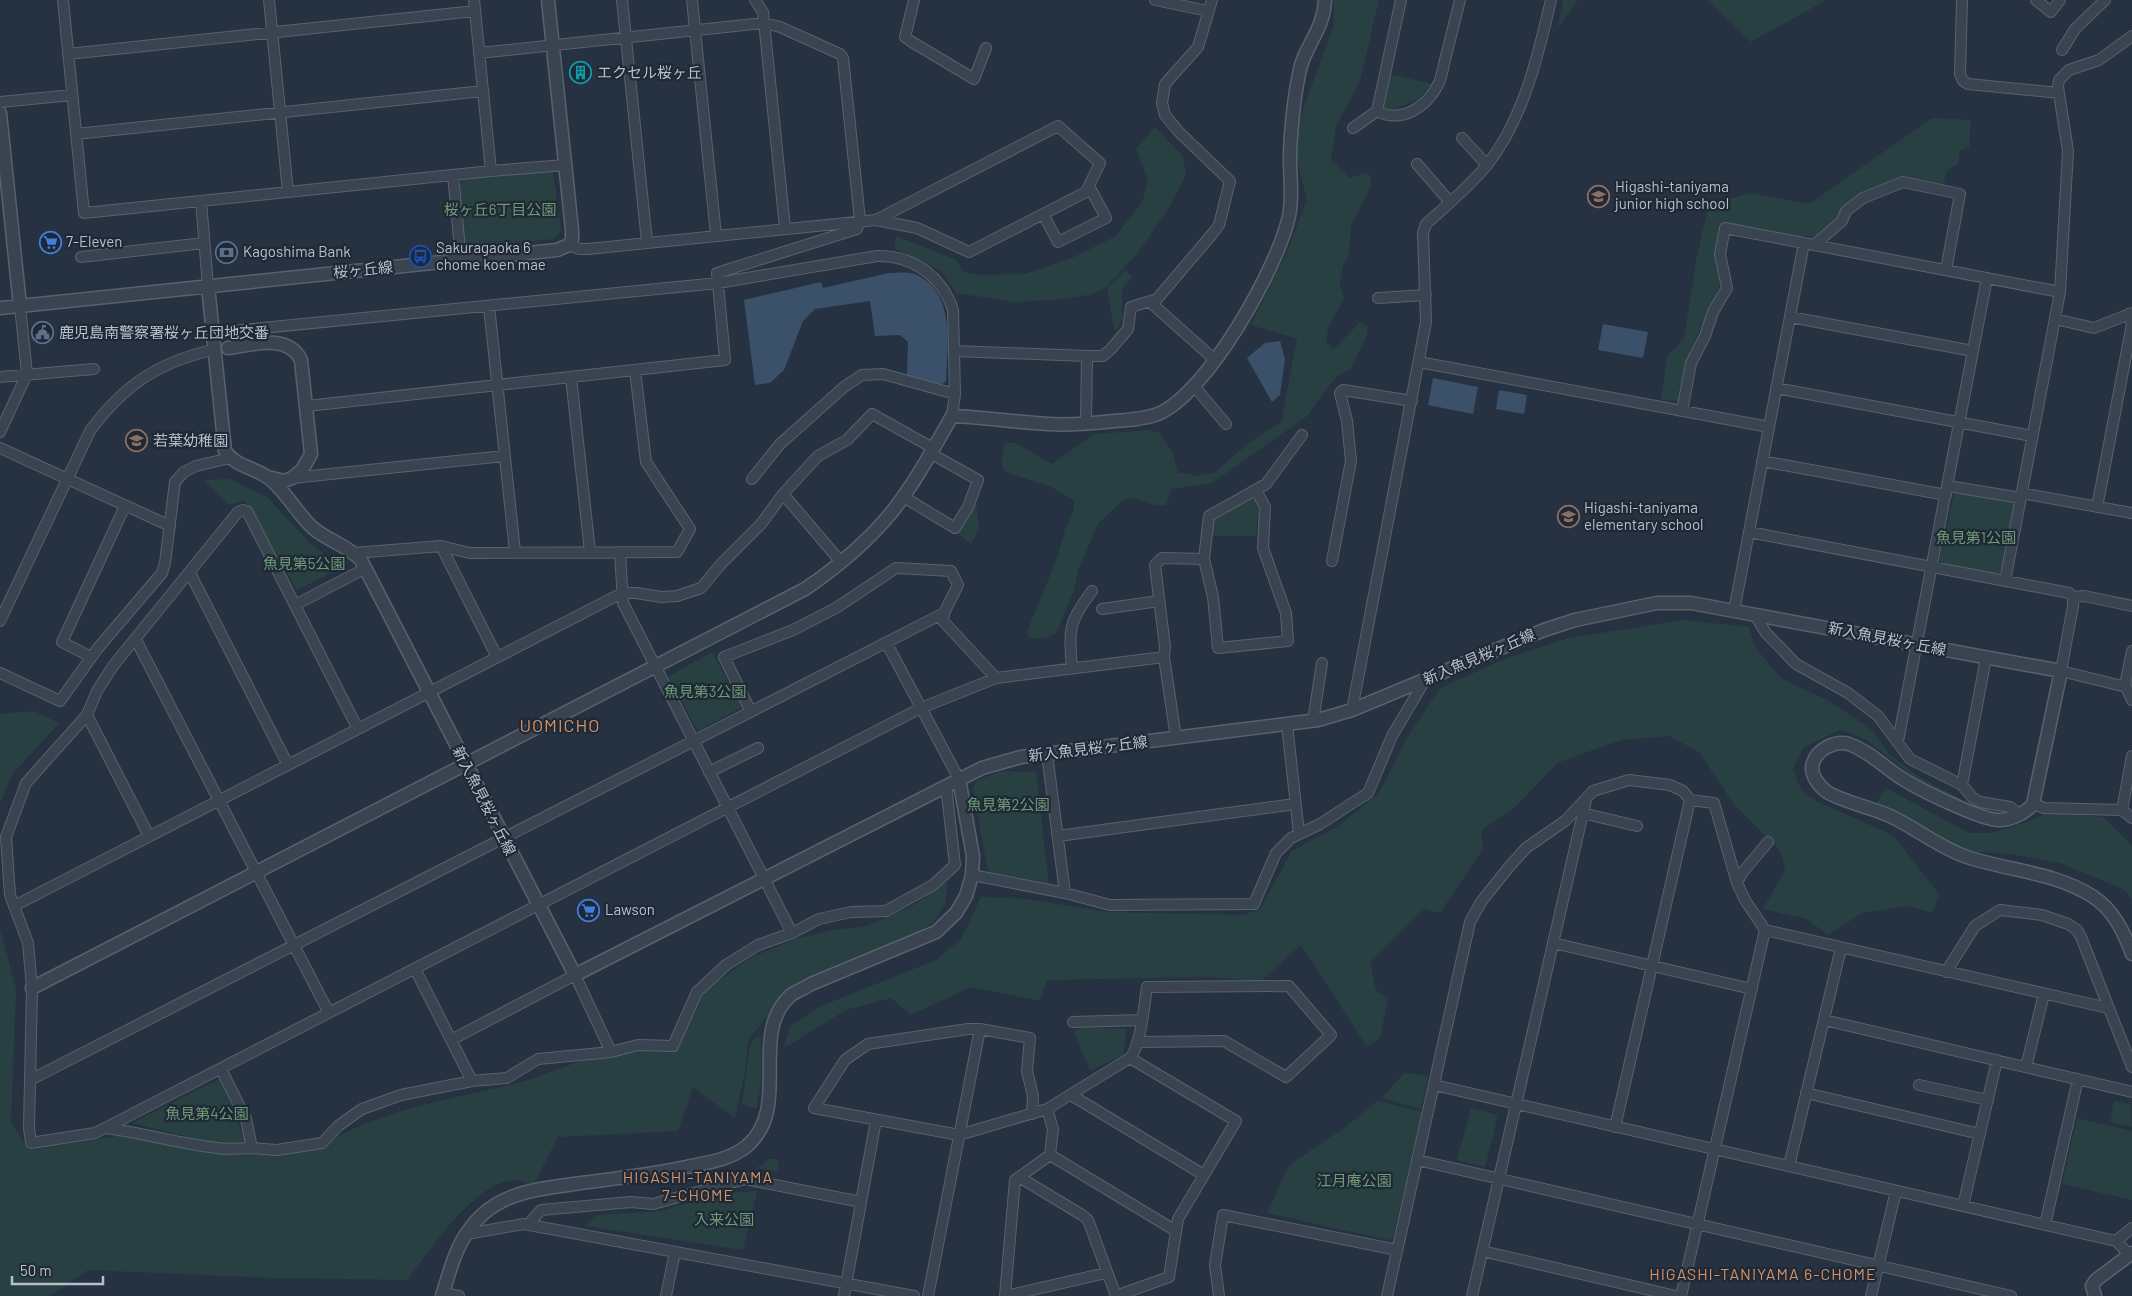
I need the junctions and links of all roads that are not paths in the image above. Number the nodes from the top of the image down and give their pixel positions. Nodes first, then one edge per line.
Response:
1 (63, 0) edge
2 (269, 0) edge
3 (474, 0) edge
4 (548, 0) edge
5 (622, 0) edge
6 (692, 0) edge
7 (755, 0) edge
8 (914, 0) edge
9 (1155, 0) edge
10 (1212, 0) edge
11 (1324, 0) edge
12 (1401, 0) edge
13 (1460, 0) edge
14 (1551, 0) edge
15 (1964, 0) edge
16 (2036, 0) edge
17 (2060, 0) edge
18 (2105, 0) edge
19 (475, 11) junction
20 (1208, 11) junction
21 (764, 23) junction
22 (695, 30) junction
23 (272, 32) junction
24 (2132, 36) edge
25 (626, 38) junction
26 (553, 45) junction
27 (986, 48) dead end
28 (2062, 50) dead end
29 (479, 53) junction
30 (68, 54) junction
31 (483, 91) junction
32 (2059, 93) junction
33 (72, 94) junction
34 (0, 102) edge
35 (1377, 111) junction
36 (280, 112) junction
37 (0, 113) edge
38 (1353, 128) dead end
39 (76, 134) junction
40 (1462, 138) dead end
41 (1417, 164) dead end
42 (565, 165) junction
43 (1487, 165) junction
44 (490, 172) junction
45 (453, 175) junction
46 (1089, 186) junction
47 (288, 192) junction
48 (200, 201) junction
49 (1450, 202) junction
50 (1043, 214) junction
51 (860, 220) junction
52 (876, 220) junction
53 (785, 228) junction
54 (716, 235) junction
55 (647, 242) junction
56 (204, 243) junction
57 (1809, 244) junction
58 (569, 245) junction
59 (81, 257) dead end
60 (461, 260) junction
61 (1946, 270) junction
62 (1987, 278) junction
63 (718, 282) junction
64 (208, 286) junction
65 (2060, 292) junction
66 (1426, 295) junction
67 (1378, 298) dead end
68 (1150, 302) junction
69 (20, 306) junction
70 (489, 306) junction
71 (0, 308) edge
72 (2130, 314) edge
73 (1790, 317) junction
74 (2055, 319) junction
75 (212, 333) junction
76 (228, 348) dead end
77 (213, 350) junction
78 (954, 350) junction
79 (1973, 351) junction
80 (1087, 356) junction
81 (1214, 360) junction
82 (1419, 362) junction
83 (94, 369) dead end
84 (635, 370) junction
85 (26, 374) junction
86 (571, 377) junction
87 (0, 378) edge
88 (497, 385) junction
89 (1194, 386) junction
90 (1776, 388) junction
91 (955, 394) junction
92 (1412, 401) junction
93 (307, 406) junction
94 (1682, 411) junction
95 (952, 416) junction
96 (1086, 423) junction
97 (1960, 423) junction
98 (1226, 424) dead end
99 (1769, 428) junction
100 (0, 432) edge
101 (1302, 435) dead end
102 (2032, 436) junction
103 (0, 448) edge
104 (932, 450) junction
105 (504, 456) junction
106 (230, 458) junction
107 (1762, 461) junction
108 (268, 477) junction
109 (292, 478) junction
110 (67, 479) junction
111 (752, 479) dead end
112 (1256, 490) junction
113 (1947, 490) junction
114 (783, 494) junction
115 (902, 496) junction
116 (2021, 496) junction
117 (125, 506) junction
118 (2097, 507) junction
119 (2132, 513) edge
120 (170, 526) junction
121 (1749, 532) junction
122 (441, 546) junction
123 (515, 552) junction
124 (590, 552) junction
125 (620, 552) junction
126 (354, 553) junction
127 (1204, 559) junction
128 (1332, 561) dead end
129 (841, 562) junction
130 (366, 568) junction
131 (1933, 568) junction
132 (190, 573) junction
133 (2004, 581) junction
134 (1092, 591) dead end
135 (622, 593) junction
136 (2073, 597) junction
137 (1159, 601) junction
138 (295, 605) junction
139 (2132, 606) edge
140 (1102, 609) dead end
141 (1734, 611) junction
142 (944, 613) junction
143 (1755, 615) junction
144 (0, 621) edge
145 (136, 640) junction
146 (886, 642) junction
147 (1916, 645) junction
148 (2132, 651) edge
149 (91, 657) junction
150 (497, 657) junction
151 (1164, 657) junction
152 (1986, 658) junction
153 (1322, 663) dead end
154 (656, 668) junction
155 (1072, 668) junction
156 (2061, 672) junction
157 (0, 673) edge
158 (996, 678) junction
159 (1425, 680) junction
160 (2126, 687) junction
161 (429, 692) junction
162 (2132, 700) edge
163 (921, 708) junction
164 (1352, 710) junction
165 (751, 712) junction
166 (87, 715) junction
167 (1313, 721) junction
168 (1287, 724) junction
169 (358, 729) junction
170 (1176, 738) junction
171 (693, 741) junction
172 (1898, 741) junction
173 (758, 748) dead end
174 (1047, 754) junction
175 (2132, 756) edge
176 (288, 765) junction
177 (466, 766) junction
178 (709, 772) junction
179 (959, 779) junction
180 (1962, 785) junction
181 (946, 786) junction
182 (1586, 798) junction
183 (218, 800) junction
184 (1690, 800) junction
185 (1295, 804) junction
186 (2033, 804) junction
187 (728, 808) junction
188 (2122, 810) junction
189 (1582, 813) junction
190 (2019, 814) junction
191 (2132, 818) edge
192 (1637, 826) dead end
193 (1299, 834) junction
194 (149, 836) junction
195 (1058, 836) junction
196 (504, 838) junction
197 (1768, 842) dead end
198 (256, 873) junction
199 (972, 876) junction
200 (765, 878) junction
201 (1737, 882) junction
202 (1065, 893) junction
203 (538, 905) junction
204 (14, 906) junction
205 (1766, 930) junction
206 (792, 933) junction
207 (1553, 943) junction
208 (294, 946) junction
209 (1841, 948) junction
210 (2132, 954) edge
211 (1652, 966) junction
212 (415, 969) junction
213 (1946, 972) junction
214 (574, 975) junction
215 (32, 988) junction
216 (1752, 989) junction
217 (2044, 994) junction
218 (2108, 1008) junction
219 (328, 1013) junction
220 (1141, 1020) junction
221 (1824, 1020) junction
222 (1073, 1022) dead end
223 (980, 1029) junction
224 (451, 1040) junction
225 (1137, 1042) junction
226 (611, 1052) junction
227 (1130, 1058) junction
228 (1997, 1060) junction
229 (2026, 1067) junction
230 (2132, 1067) edge
231 (221, 1069) junction
232 (2078, 1079) junction
233 (30, 1080) junction
234 (472, 1082) junction
235 (1434, 1085) junction
236 (1918, 1085) dead end
237 (2132, 1092) edge
238 (1806, 1093) junction
239 (1071, 1095) junction
240 (1988, 1100) junction
241 (1516, 1104) junction
242 (1047, 1109) junction
243 (1032, 1114) junction
244 (876, 1120) junction
245 (1615, 1126) junction
246 (105, 1128) junction
247 (1980, 1134) junction
248 (959, 1136) junction
249 (252, 1148) junction
250 (1714, 1149) junction
251 (1050, 1155) junction
252 (1417, 1160) junction
253 (1789, 1166) junction
254 (1204, 1176) junction
255 (1019, 1177) junction
256 (1499, 1179) junction
257 (1896, 1191) junction
258 (861, 1202) junction
259 (1963, 1206) junction
260 (1697, 1224) junction
261 (2044, 1224) junction
262 (528, 1225) junction
263 (2132, 1228) edge
264 (1176, 1232) junction
265 (466, 1234) junction
266 (2116, 1241) junction
267 (1397, 1250) junction
268 (675, 1252) junction
269 (1482, 1252) junction
270 (2131, 1254) edge
271 (1878, 1266) junction
272 (1106, 1273) junction
273 (846, 1283) junction
274 (442, 1294) edge
275 (459, 1296) edge
276 (666, 1296) edge
277 (844, 1296) edge
278 (914, 1296) edge
279 (928, 1296) edge
280 (1006, 1296) edge
281 (1116, 1296) edge
282 (1219, 1296) edge
283 (1387, 1296) edge
284 (1472, 1296) edge
285 (1676, 1296) edge
286 (1681, 1296) edge
287 (1871, 1296) edge
288 (2011, 1296) edge
289 (2096, 1296) edge

1 - 30 street
2 - 23 street
3 - 19 street
4 - 26 street
5 - 25 street
6 - 22 street
7 - 21 street
8 - 27 street
9 - 20 street
10 - 20 street
11 - 81 street
12 - 35 street
13 - 35 street
14 - 43 street
15 - 32 street
16 - 17 street
18 - 28 street
19 - 23 street
19 - 29 street
20 - 68 street
21 - 22 street
21 - 51 street
21 - 53 street
22 - 25 street
22 - 54 street
23 - 30 street
23 - 36 street
24 - 32 street
25 - 26 street
25 - 55 street
26 - 29 street
26 - 42 street
29 - 31 street
30 - 33 street
31 - 36 street
31 - 44 street
32 - 65 street
33 - 34 street
33 - 39 street
35 - 38 street
36 - 39 street
36 - 47 street
37 - 69 street
39 - 48 street
40 - 43 street
41 - 49 street
42 - 44 street
42 - 58 street
43 - 49 street
44 - 45 street
45 - 47 street
45 - 60 street
46 - 50 street
46 - 50 street
46 - 52 street
47 - 48 street
48 - 56 street
49 - 66 street
50 - 52 street
51 - 52 street
51 - 53 street
51 - 63 street
53 - 54 street
54 - 55 street
55 - 58 street
56 - 59 street
56 - 64 street
57 - 61 street
57 - 61 street
57 - 73 street
57 - 94 street
58 - 60 street, 桜ヶ丘線
60 - 64 street, 桜ヶ丘線
61 - 62 street
62 - 65 street
62 - 79 street
63 - 70 street
63 - 78 street
63 - 84 street
64 - 69 street, 桜ヶ丘線
64 - 75 street
65 - 74 street
66 - 67 street
66 - 82 street
68 - 80 street
68 - 81 street
69 - 71 street, 桜ヶ丘線
69 - 85 street
70 - 75 street
70 - 88 street
72 - 74 street
72 - 118 street
73 - 79 street
73 - 90 street
74 - 102 street
75 - 77 street
76 - 93 street
77 - 106 street
77 - 110 street
78 - 80 street
78 - 91 street
79 - 97 street
80 - 96 street
81 - 89 street
82 - 92 street
82 - 94 street
83 - 85 street
84 - 86 street
84 - 125 street
85 - 87 street
85 - 100 street
86 - 88 street
86 - 124 street
88 - 93 street
88 - 105 street
89 - 96 street
89 - 98 street
90 - 97 street
90 - 99 street
91 - 95 street
91 - 111 street
92 - 128 street
92 - 164 street
93 - 109 street
94 - 99 street
95 - 96 street
95 - 104 street
97 - 102 street
97 - 113 street
99 - 107 street
101 - 112 street
102 - 116 street
103 - 110 street
104 - 114 street
104 - 115 street
104 - 115 street
105 - 109 street
105 - 123 street
106 - 108 street, 新入魚見桜ヶ丘線
106 - 120 street
107 - 113 street
107 - 121 street
108 - 109 street
108 - 126 street, 新入魚見桜ヶ丘線
110 - 117 street
110 - 144 street
112 - 127 street
112 - 127 street
113 - 116 street
113 - 131 street
114 - 129 street
114 - 135 street
115 - 129 street
116 - 118 street
116 - 133 street
117 - 120 street
117 - 149 street
118 - 119 street
120 - 149 street
121 - 131 street
121 - 141 street
122 - 123 street
122 - 126 street
122 - 150 street
123 - 124 street
124 - 125 street
125 - 135 street
126 - 130 street, 新入魚見桜ヶ丘線
127 - 137 street
129 - 154 street
130 - 138 street
130 - 161 street, 新入魚見桜ヶ丘線
131 - 133 street
131 - 147 street
132 - 138 street
132 - 145 street
132 - 176 street
133 - 136 street
134 - 155 street
135 - 150 street
135 - 154 street
136 - 139 street
136 - 156 street
137 - 140 street
137 - 151 street
138 - 169 street
141 - 143 street, 新入魚見桜ヶ丘線
141 - 159 street, 新入魚見桜ヶ丘線
142 - 146 street
142 - 158 street
142 - 165 street
143 - 147 street, 新入魚見桜ヶ丘線
143 - 172 street
145 - 166 street
145 - 183 street
146 - 163 street
146 - 165 street
147 - 152 street, 新入魚見桜ヶ丘線
147 - 172 street
148 - 160 street
149 - 157 street
150 - 161 street
151 - 155 street
151 - 170 street
152 - 156 street, 新入魚見桜ヶ丘線
152 - 180 street
153 - 167 street
154 - 171 street
154 - 177 street
155 - 158 street
156 - 160 street
156 - 186 street
158 - 163 street
159 - 164 street, 新入魚見桜ヶ丘線
159 - 193 street
160 - 162 street
161 - 169 street
161 - 177 street, 新入魚見桜ヶ丘線
163 - 179 street
163 - 187 street
164 - 167 street, 新入魚見桜ヶ丘線
165 - 171 street
166 - 194 street
166 - 204 street
167 - 168 street, 新入魚見桜ヶ丘線
168 - 170 street, 新入魚見桜ヶ丘線
168 - 185 street
169 - 176 street
170 - 174 street, 新入魚見桜ヶ丘線
171 - 178 street
171 - 196 street
172 - 180 street
173 - 178 street
174 - 179 street, 新入魚見桜ヶ丘線
174 - 195 street
175 - 188 street
176 - 183 street
177 - 196 street, 新入魚見桜ヶ丘線
177 - 198 street
178 - 187 street
179 - 181 street, 新入魚見桜ヶ丘線
179 - 199 street
180 - 190 street
181 - 200 street
181 - 206 street
182 - 184 street
182 - 189 street
182 - 235 street
183 - 194 street
183 - 198 street
184 - 201 street
184 - 211 street
185 - 193 street
185 - 195 street
186 - 188 street
186 - 190 street
187 - 200 street
187 - 203 street
188 - 191 street
189 - 192 street
189 - 207 street
190 - 210 street
193 - 202 street
194 - 204 street
195 - 202 street
196 - 203 street, 新入魚見桜ヶ丘線
196 - 208 street
197 - 201 street
198 - 208 street
198 - 215 street
199 - 202 street
199 - 265 street
200 - 206 street
200 - 214 street
201 - 205 street
203 - 212 street
203 - 214 street, 新入魚見桜ヶ丘線
204 - 215 street
205 - 209 street
205 - 216 street
206 - 226 street
207 - 211 street
207 - 241 street
208 - 219 street
208 - 233 street
209 - 213 street
209 - 221 street
211 - 216 street
211 - 245 street
212 - 219 street
212 - 224 street
213 - 217 street
213 - 218 street
214 - 224 street
214 - 226 street
215 - 233 street
216 - 250 street
217 - 218 street
217 - 229 street
218 - 230 street
219 - 231 street
220 - 222 street
220 - 225 street
220 - 225 street
221 - 228 street
221 - 238 street
223 - 243 street
223 - 244 street
223 - 248 street
224 - 234 street
225 - 227 street
226 - 234 street
227 - 239 street
227 - 254 street
228 - 229 street
228 - 240 street
229 - 232 street
231 - 246 street
231 - 249 street
232 - 237 street
232 - 261 street
233 - 246 street
234 - 249 street
235 - 241 street
235 - 252 street
236 - 240 street
238 - 247 street
238 - 253 street
239 - 242 street
239 - 254 street
240 - 247 street
241 - 245 street
241 - 256 street
242 - 243 street
242 - 251 street
243 - 248 street
244 - 248 street
244 - 258 street
245 - 250 street
246 - 249 street
247 - 259 street
248 - 279 street
250 - 253 street
250 - 260 street
251 - 255 street
251 - 264 street
252 - 256 street
252 - 267 street
253 - 257 street
254 - 264 street
255 - 272 street
255 - 280 street
256 - 260 street
256 - 269 street
257 - 259 street
257 - 271 street
258 - 262 street
258 - 273 street
259 - 261 street
260 - 271 street
260 - 286 street
261 - 266 street
262 - 265 street
262 - 268 street
263 - 266 street
264 - 281 street
265 - 274 street
266 - 270 street
267 - 282 street
267 - 283 street
268 - 273 street
268 - 276 street
269 - 284 street
269 - 285 street
270 - 289 street
271 - 287 street
271 - 288 street
272 - 280 street
272 - 281 street
273 - 277 street
273 - 278 street
274 - 275 street

